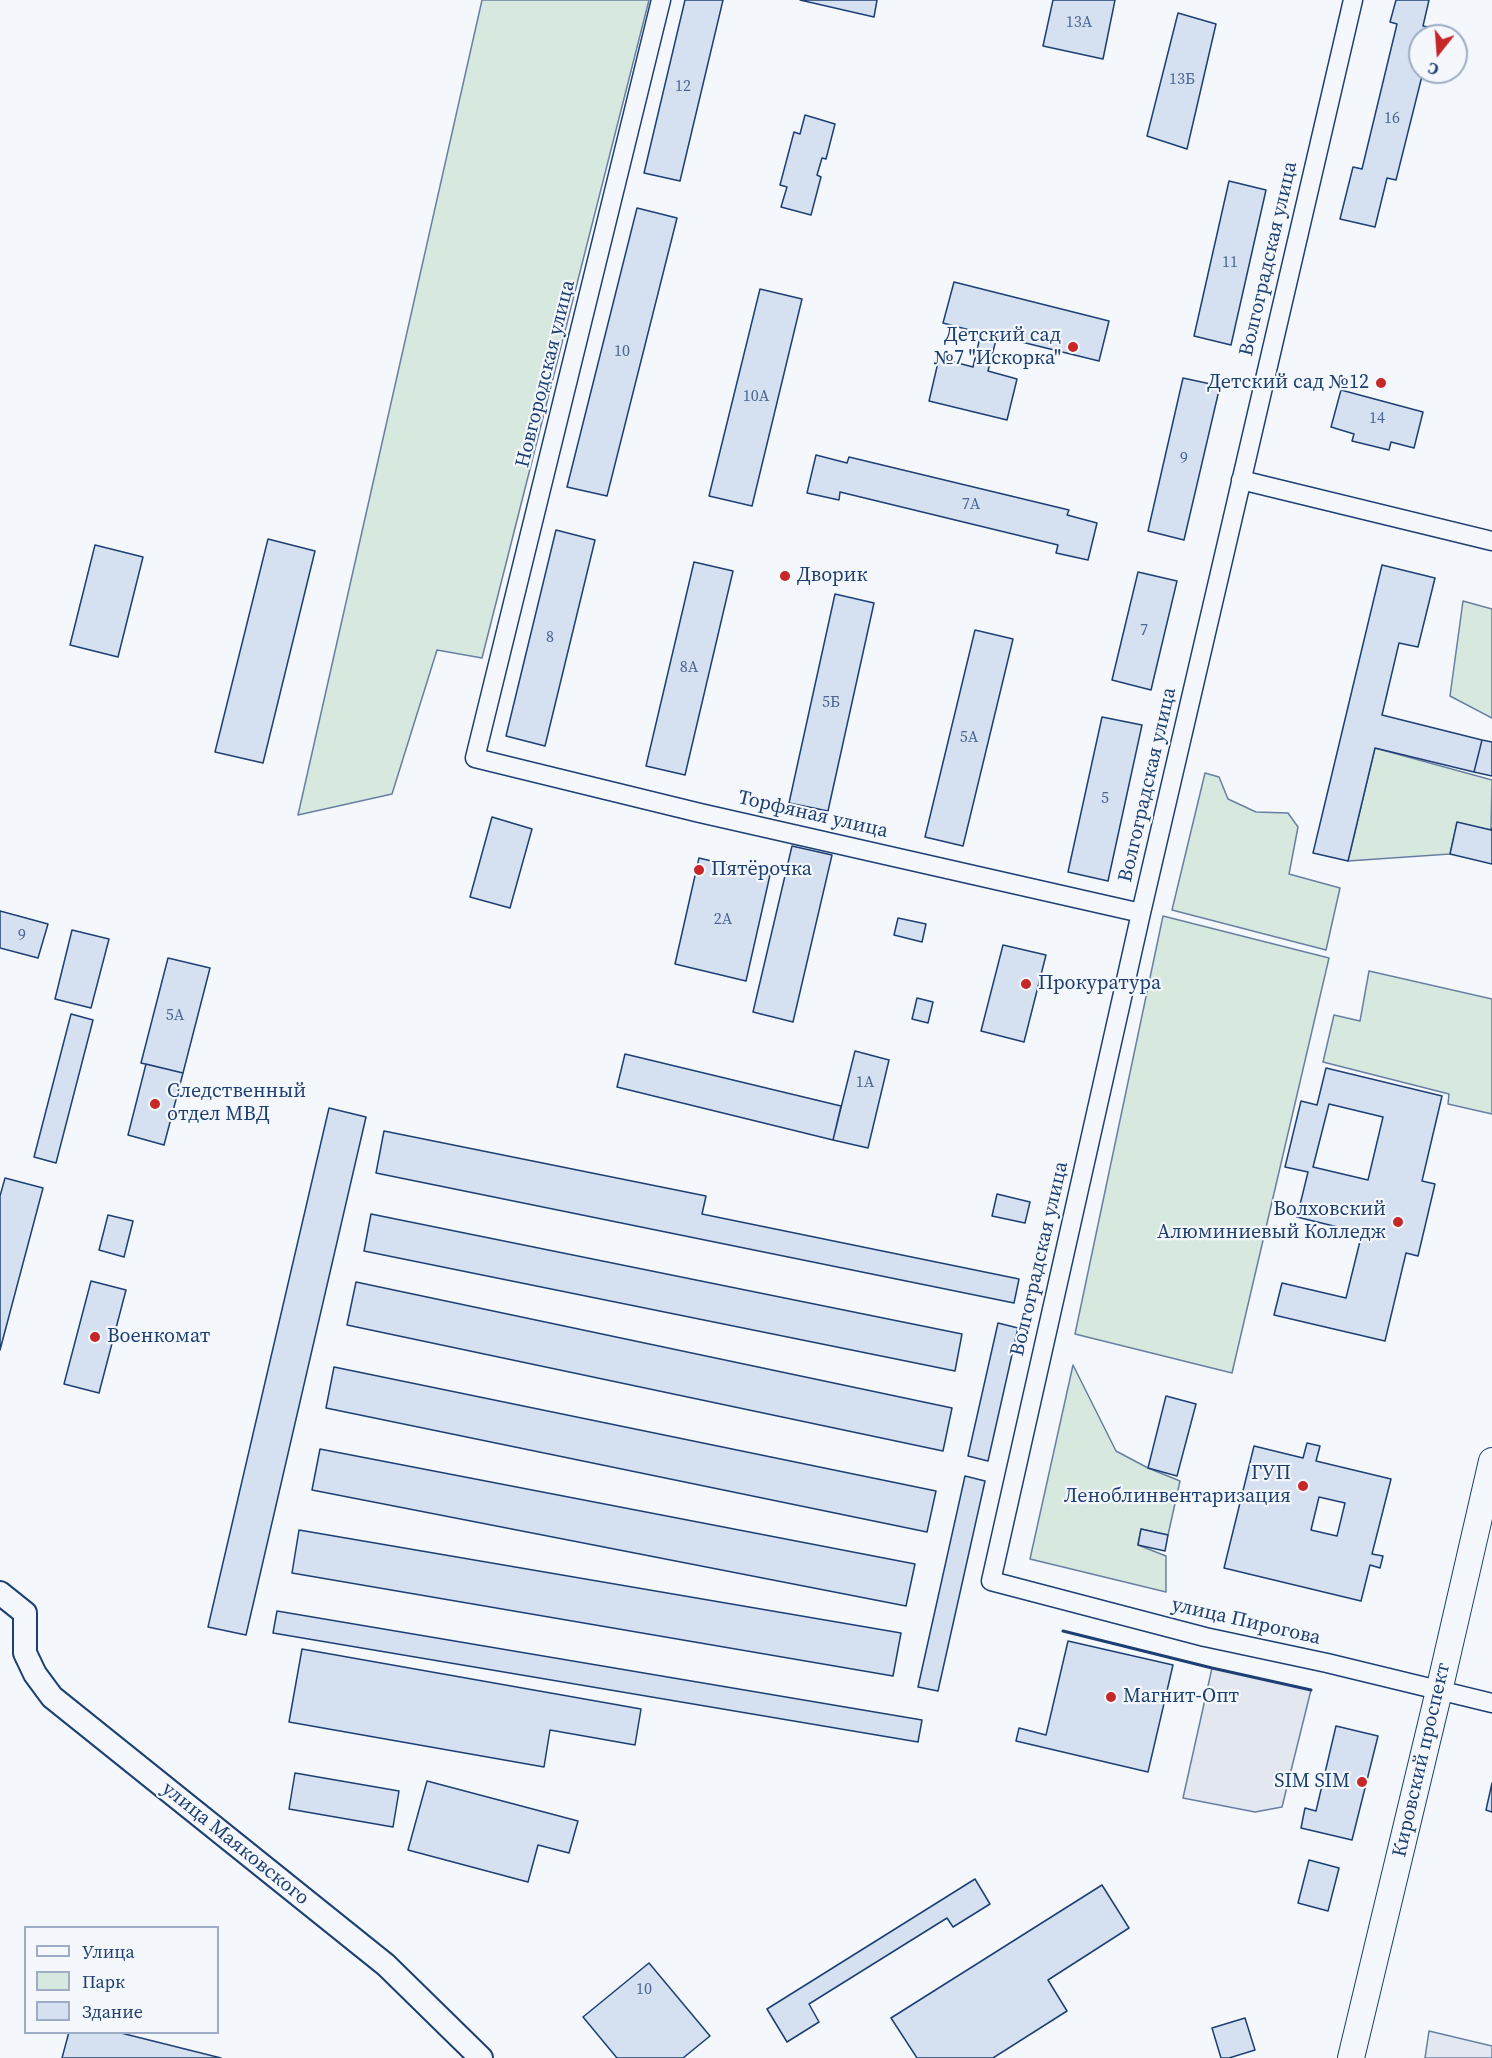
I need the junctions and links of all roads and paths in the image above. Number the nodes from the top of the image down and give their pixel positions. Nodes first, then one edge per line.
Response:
1 (661, 0) edge
2 (1353, 0) edge
3 (1241, 480) junction
4 (1492, 541) edge
5 (475, 758) joint
6 (1141, 913) junction
7 (1492, 1461) edge
8 (991, 1581) joint
9 (0, 1593) edge
10 (1439, 1691) junction
11 (1492, 1703) edge
12 (481, 2058) edge
13 (1351, 2058) edge

1 - 5 street, Новгородская улица
2 - 3 street, Волгоградская улица
3 - 4 street
3 - 6 street, Волгоградская улица
5 - 6 street, Торфяная улица
6 - 8 street, Волгоградская улица
7 - 10 main road, Кировский проспект
8 - 10 street, улица Пирогова
9 - 12 street, улица Маяковского
10 - 11 street, улица Пирогова
10 - 13 main road, Кировский проспект

